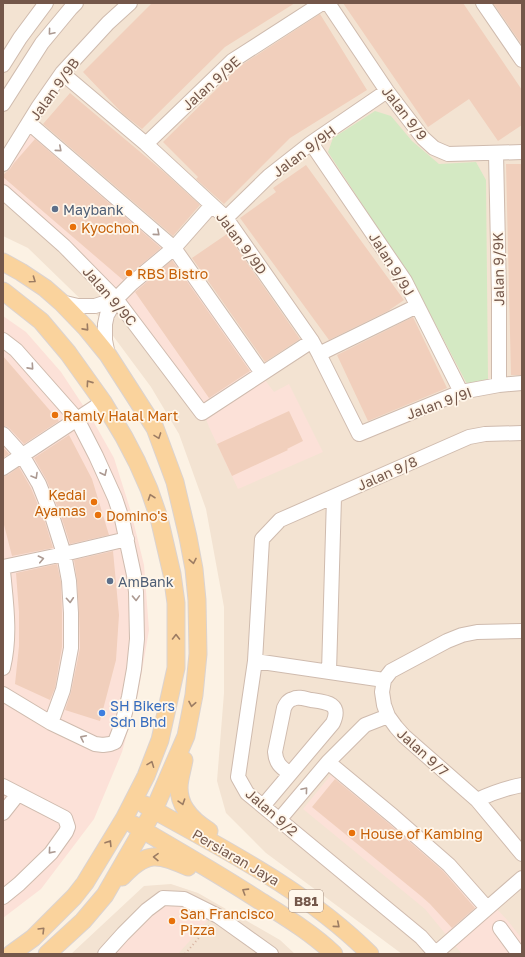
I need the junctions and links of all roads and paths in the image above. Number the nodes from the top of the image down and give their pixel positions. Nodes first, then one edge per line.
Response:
1 (46, 3) edge
2 (76, 3) edge
3 (130, 3) edge
4 (322, 3) edge
5 (328, 3) edge
6 (483, 3) edge
7 (522, 60) edge
8 (3, 65) edge
9 (62, 74) junction
10 (387, 91) junction
11 (3, 104) edge
12 (29, 123) junction
13 (311, 143) junction
14 (146, 144) junction
15 (522, 152) edge
16 (496, 153) junction
17 (3, 164) edge
18 (3, 192) edge
19 (212, 205) junction
20 (226, 218) junction
21 (174, 248) junction
22 (3, 262) edge
23 (3, 292) edge
24 (116, 298) junction
25 (61, 302) junction
26 (417, 306) junction
27 (3, 340) edge
28 (312, 341) junction
29 (319, 354) junction
30 (108, 355) junction
31 (262, 373) junction
32 (522, 383) edge
33 (499, 385) junction
34 (461, 392) junction
35 (103, 402) junction
36 (77, 419) junction
37 (522, 433) edge
38 (3, 434) edge
39 (359, 434) joint
40 (22, 455) junction
41 (3, 468) edge
42 (334, 497) junction
43 (127, 539) junction
44 (262, 539) joint
45 (64, 554) junction
46 (3, 568) edge
47 (3, 571) edge
48 (522, 631) edge
49 (254, 661) junction
50 (3, 668) edge
51 (329, 672) junction
52 (384, 680) junction
53 (3, 694) edge
54 (388, 716) junction
55 (51, 723) junction
56 (186, 736) junction
57 (328, 762) junction
58 (290, 774) junction
59 (522, 785) edge
60 (3, 786) edge
61 (18, 794) junction
62 (134, 799) junction
63 (477, 800) junction
64 (263, 806) junction
65 (154, 810) junction
66 (3, 813) edge
67 (124, 819) junction
68 (280, 820) junction
69 (143, 830) junction
70 (522, 854) edge
71 (236, 856) junction
72 (219, 875) junction
73 (522, 878) edge
74 (105, 895) junction
75 (3, 896) edge
76 (487, 908) junction
77 (218, 916) junction
78 (500, 928) dead end
79 (265, 952) edge
80 (11, 954) edge
81 (47, 954) edge
82 (105, 954) edge
83 (184, 954) edge
84 (334, 954) edge
85 (370, 954) edge
86 (436, 954) edge
87 (519, 954) edge

1 - 8 street
2 -> 11 street
3 - 9 street, Jalan 9/9B
4 - 14 street, Jalan 9/9E
5 - 10 street, Jalan 9/9
6 - 7 street
9 - 12 street, Jalan 9/9B
9 - 14 street, Jalan 9/9D
10 - 13 street, Jalan 9/9H
10 - 16 street, Jalan 9/9
12 - 17 street, Jalan 9/9B
12 -> 21 street
13 - 20 street, Jalan 9/9H
13 - 26 street, Jalan 9/9J
14 - 19 street, Jalan 9/9D
15 - 16 street, Jalan 9/9
16 - 33 street, Jalan 9/9K
18 - 24 street, Jalan 9/9C
19 - 20 street, Jalan 9/9D
19 - 21 street
20 - 28 street, Jalan 9/9D
21 - 24 street
21 - 31 street
22 -> 25 main road
35 -> 23 main road
24 - 25 street
24 - 30 street
24 - 31 street, Jalan 9/9C
25 -> 30 main road
26 - 29 street
26 - 34 street, Jalan 9/9J
27 -> 36 street
28 - 29 street, Jalan 9/9D
28 - 31 street
29 - 39 street, Jalan 9/9D
30 -> 56 main road
32 - 33 street, Jalan 9/9I
33 - 34 street, Jalan 9/9I
34 - 39 street, Jalan 9/9I
35 - 36 street
62 -> 35 main road
36 - 40 street
36 -> 43 street
37 - 42 street, Jalan 9/8
38 - 40 street
40 - 41 street
40 -> 45 street
42 - 44 street, Jalan 9/8
42 - 51 street
43 - 45 street
43 -> 55 street
44 - 49 street, Jalan 9/2
46 -> 45 street
45 -> 55 street
47 - 50 street
48 - 52 street
49 - 51 street
49 - 64 street, Jalan 9/2
51 - 52 street
52 - 54 street, Jalan 9/7
53 - 55 street
54 - 57 street
54 - 63 street, Jalan 9/7
56 - 65 main road
56 -> 71 main road
68 -> 57 street
57 - 76 street
58 - 58 street
58 - 64 street
59 - 63 street
60 - 61 street
61 - 66 street
61 -> 75 street
62 - 65 main road, Persiaran Jaya
62 - 67 main road
63 - 70 street, Jalan 9/7
64 - 68 street, Jalan 9/2
65 - 69 main road
65 - 71 main road, Persiaran Jaya / B81
67 - 69 main road, Persiaran Jaya
80 -> 67 main road
68 - 86 street, Jalan 9/2
69 - 72 main road, Persiaran Jaya / B81
69 - 74 main road
71 -> 85 main road, Persiaran Jaya / B81
72 -> 74 main road
84 -> 72 main road, Persiaran Jaya / B81
73 - 76 street
74 - 81 main road
76 - 86 street
77 - 79 street
77 - 82 street
77 - 83 path
78 - 87 street

